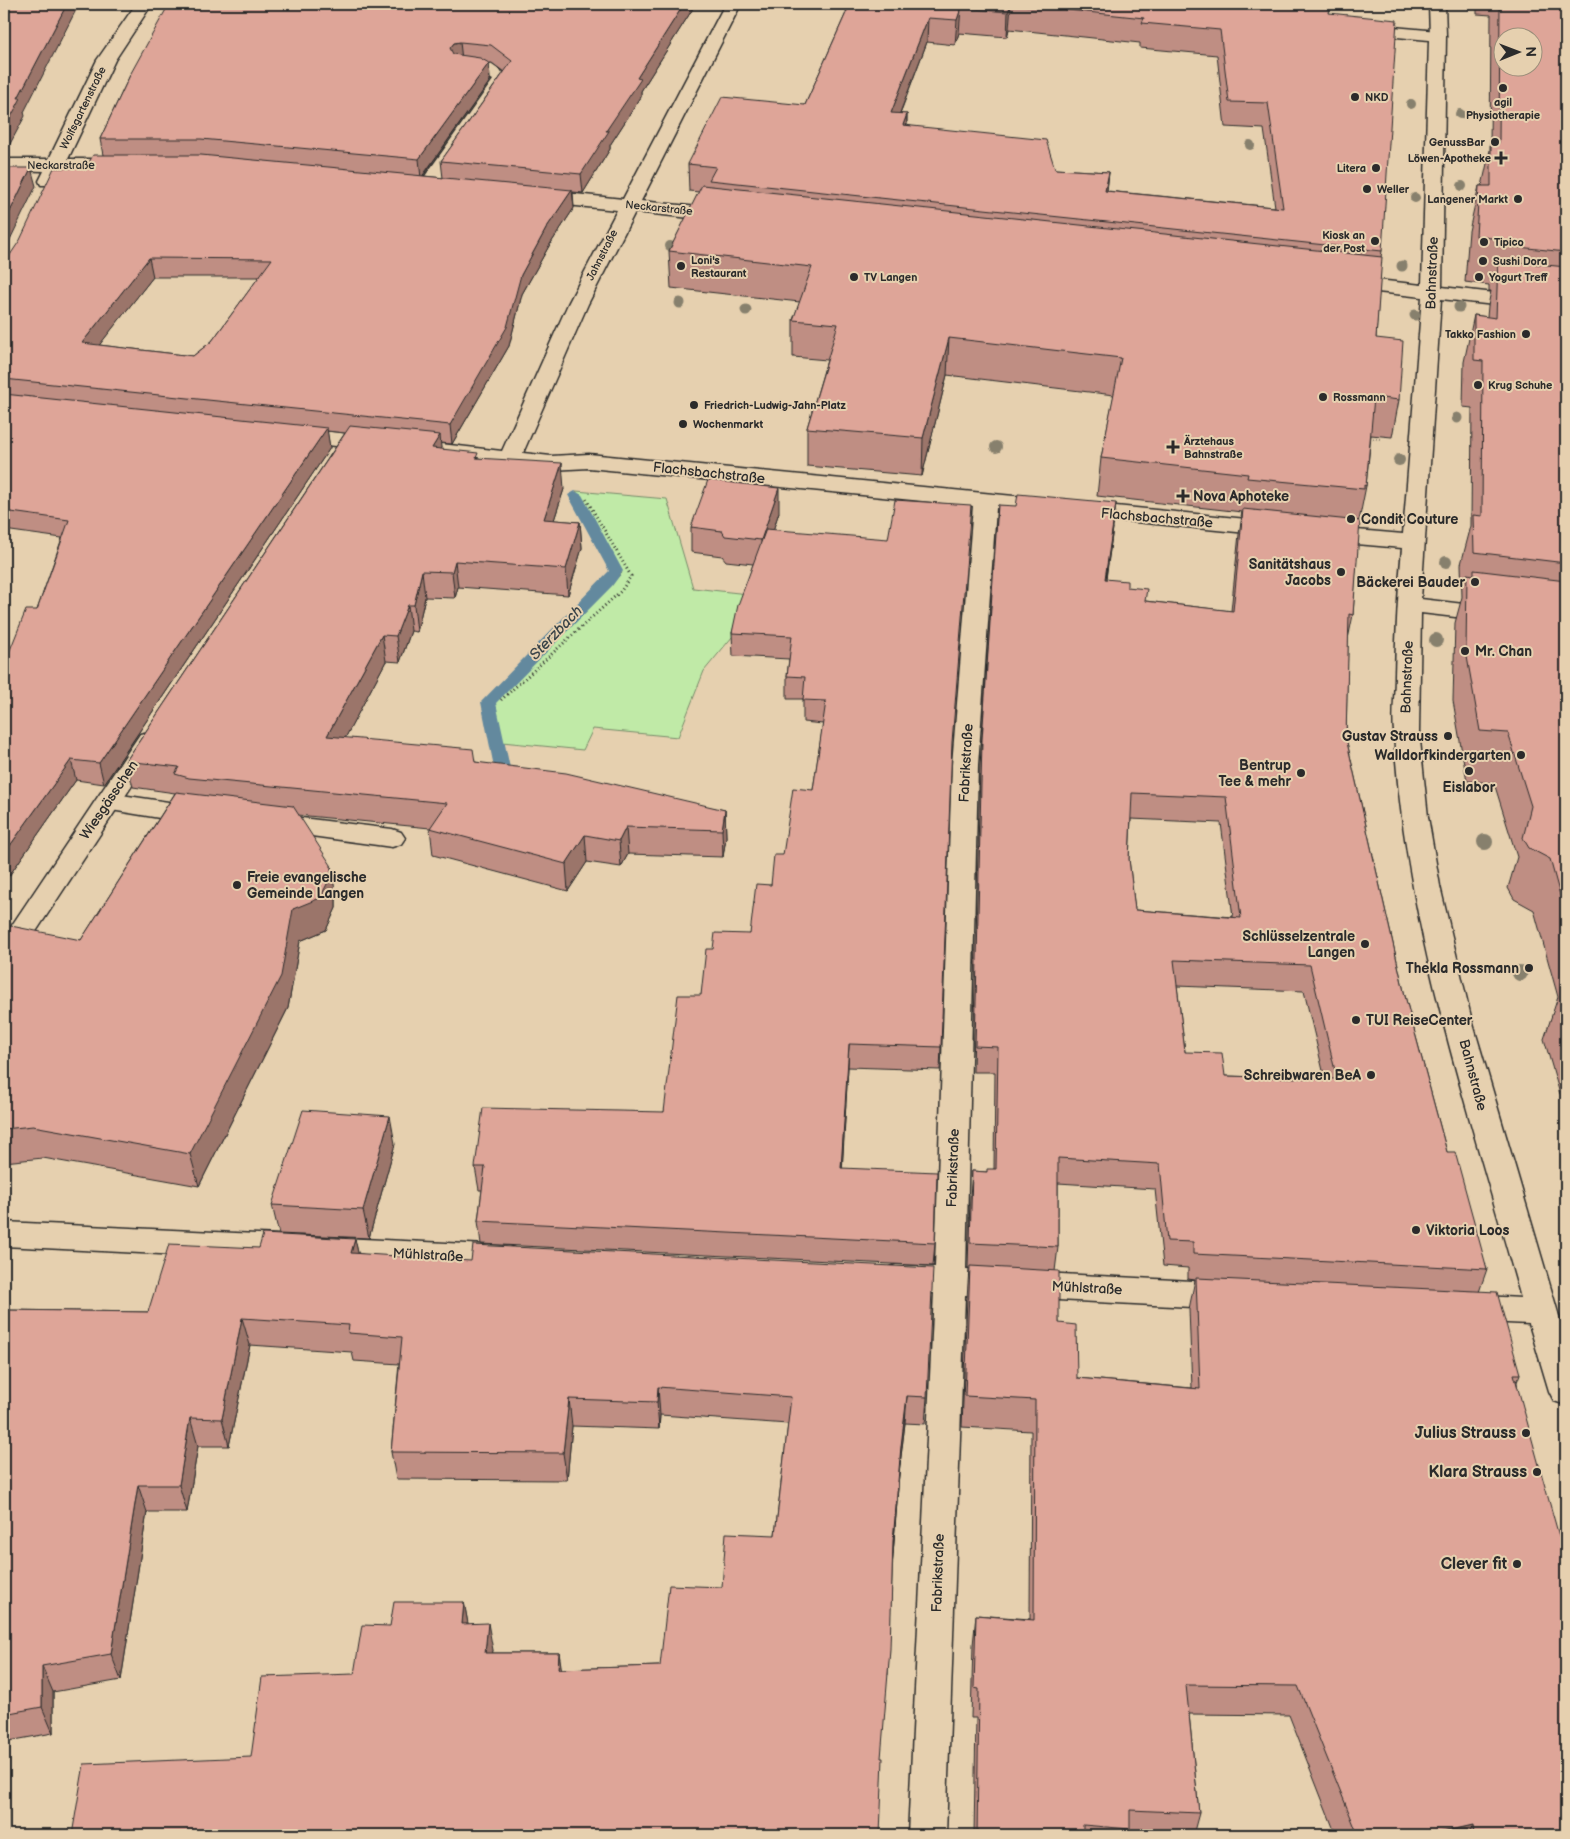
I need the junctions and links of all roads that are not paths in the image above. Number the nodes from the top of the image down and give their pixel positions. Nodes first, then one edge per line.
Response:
1 (144, 4) edge
2 (733, 4) edge
3 (1437, 4) edge
4 (1340, 27) edge
5 (1438, 36) junction
6 (462, 67) edge
7 (4, 165) edge
8 (145, 165) edge
9 (55, 166) junction
10 (408, 184) edge
11 (427, 186) junction
12 (446, 187) edge
13 (523, 195) edge
14 (40, 199) edge
15 (628, 205) junction
16 (747, 218) edge
17 (1322, 280) edge
18 (1432, 292) junction
19 (1566, 307) edge
20 (269, 433) edge
21 (348, 441) junction
22 (395, 446) edge
23 (424, 449) edge
24 (510, 458) junction
25 (331, 466) edge
26 (985, 501) junction
27 (1415, 542) junction
28 (1410, 605) junction
29 (1566, 623) edge
30 (162, 720) edge
31 (108, 802) junction
32 (392, 838) dead end
33 (4, 958) edge
34 (4, 1234) edge
35 (542, 1260) edge
36 (870, 1277) edge
37 (950, 1281) junction
38 (1254, 1297) edge
39 (1441, 1307) edge
40 (1541, 1312) junction
41 (1566, 1391) edge
42 (927, 1835) edge

1 - 9 street, Wolfsgartenstraße
2 - 15 street, Jahnstraße
3 - 5 street, Bahnstraße
4 - 5 street
5 - 18 street, Bahnstraße
6 - 11 street
7 - 9 street, Neckarstraße
8 - 9 street, Neckarstraße
9 - 14 street, Wolfsgartenstraße
10 - 11 street
11 - 12 street
13 - 15 street, Neckarstraße
15 - 16 street, Neckarstraße
15 - 24 street, Jahnstraße
17 - 18 street
18 - 19 street
18 - 27 street, Bahnstraße
20 - 21 street
21 - 22 street
21 - 25 street
23 - 24 street, Flachsbachstraße
24 - 26 street, Flachsbachstraße
26 - 27 street, Flachsbachstraße
26 - 37 street, Fabrikstraße
27 - 28 street, Bahnstraße
28 - 29 street
28 - 40 street, Bahnstraße
30 - 31 street, Wiesgässchen
31 - 32 street
31 - 33 street, Wiesgässchen
34 - 35 street, Mühlstraße
36 - 37 street, Mühlstraße
37 - 38 street, Mühlstraße
37 - 42 street, Fabrikstraße
39 - 40 street
40 - 41 street, Bahnstraße

